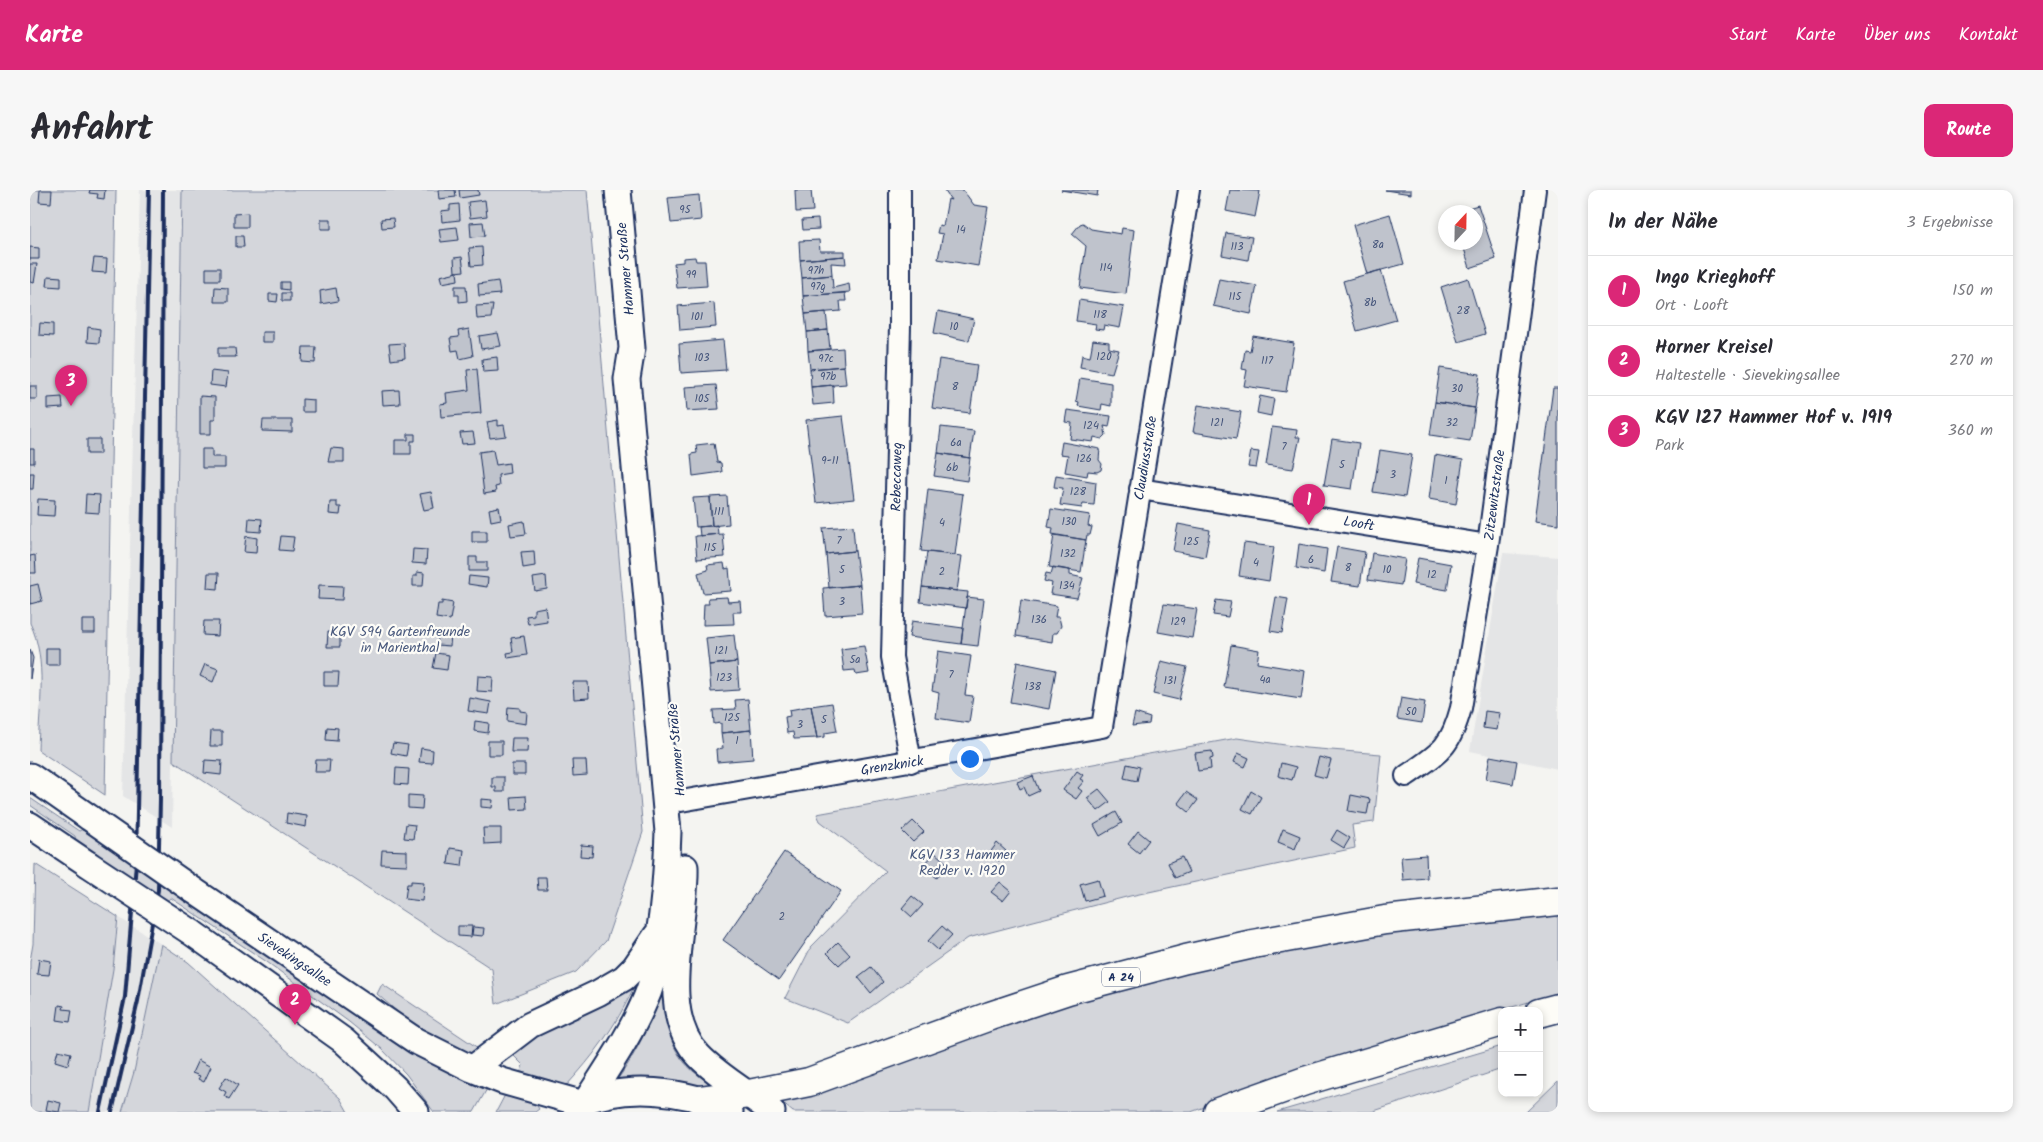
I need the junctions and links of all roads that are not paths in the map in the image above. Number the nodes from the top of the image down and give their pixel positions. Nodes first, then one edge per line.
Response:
1 (618, 190) edge
2 (900, 190) edge
3 (1188, 190) edge
4 (1535, 190) edge
5 (632, 348) junction
6 (1140, 489) junction
7 (1488, 545) junction
8 (1102, 727) joint
9 (911, 762) junction
10 (30, 776) edge
11 (1406, 776) dead end
12 (681, 802) junction
13 (30, 825) edge
14 (1558, 901) edge
15 (660, 930) junction
16 (1558, 1008) edge
17 (1543, 1011) edge
18 (1498, 1023) edge
19 (472, 1069) junction
20 (700, 1100) joint
21 (740, 1103) edge
22 (576, 1105) edge
23 (416, 1112) edge
24 (772, 1112) edge
25 (1218, 1112) edge

1 - 5 main road, Hammer Straße
2 - 9 street, Rebeccaweg
3 - 6 street, Claudiusstraße
4 - 7 street, Zitzewitzstraße
5 - 12 main road, Hammer Straße
5 - 15 main road, Hammer Straße
6 - 7 street, Looft
6 - 8 street, Claudiusstraße
7 - 11 street, Zitzewitzstraße
8 - 9 street, Grenzknick
9 - 12 street, Grenzknick
10 - 19 main road, Sievekingsallee, bridge
12 - 21 main road, Hammer Straße
13 - 23 main road, bridge
14 - 21 highway, A 24
15 - 19 main road
15 - 22 main road, Hammer Straße
16 - 17 highway
18 - 25 highway
19 - 22 main road, Sievekingsallee
20 - 21 highway
20 - 22 main road, Sievekingsallee
21 - 24 main road, Hammer Straße

